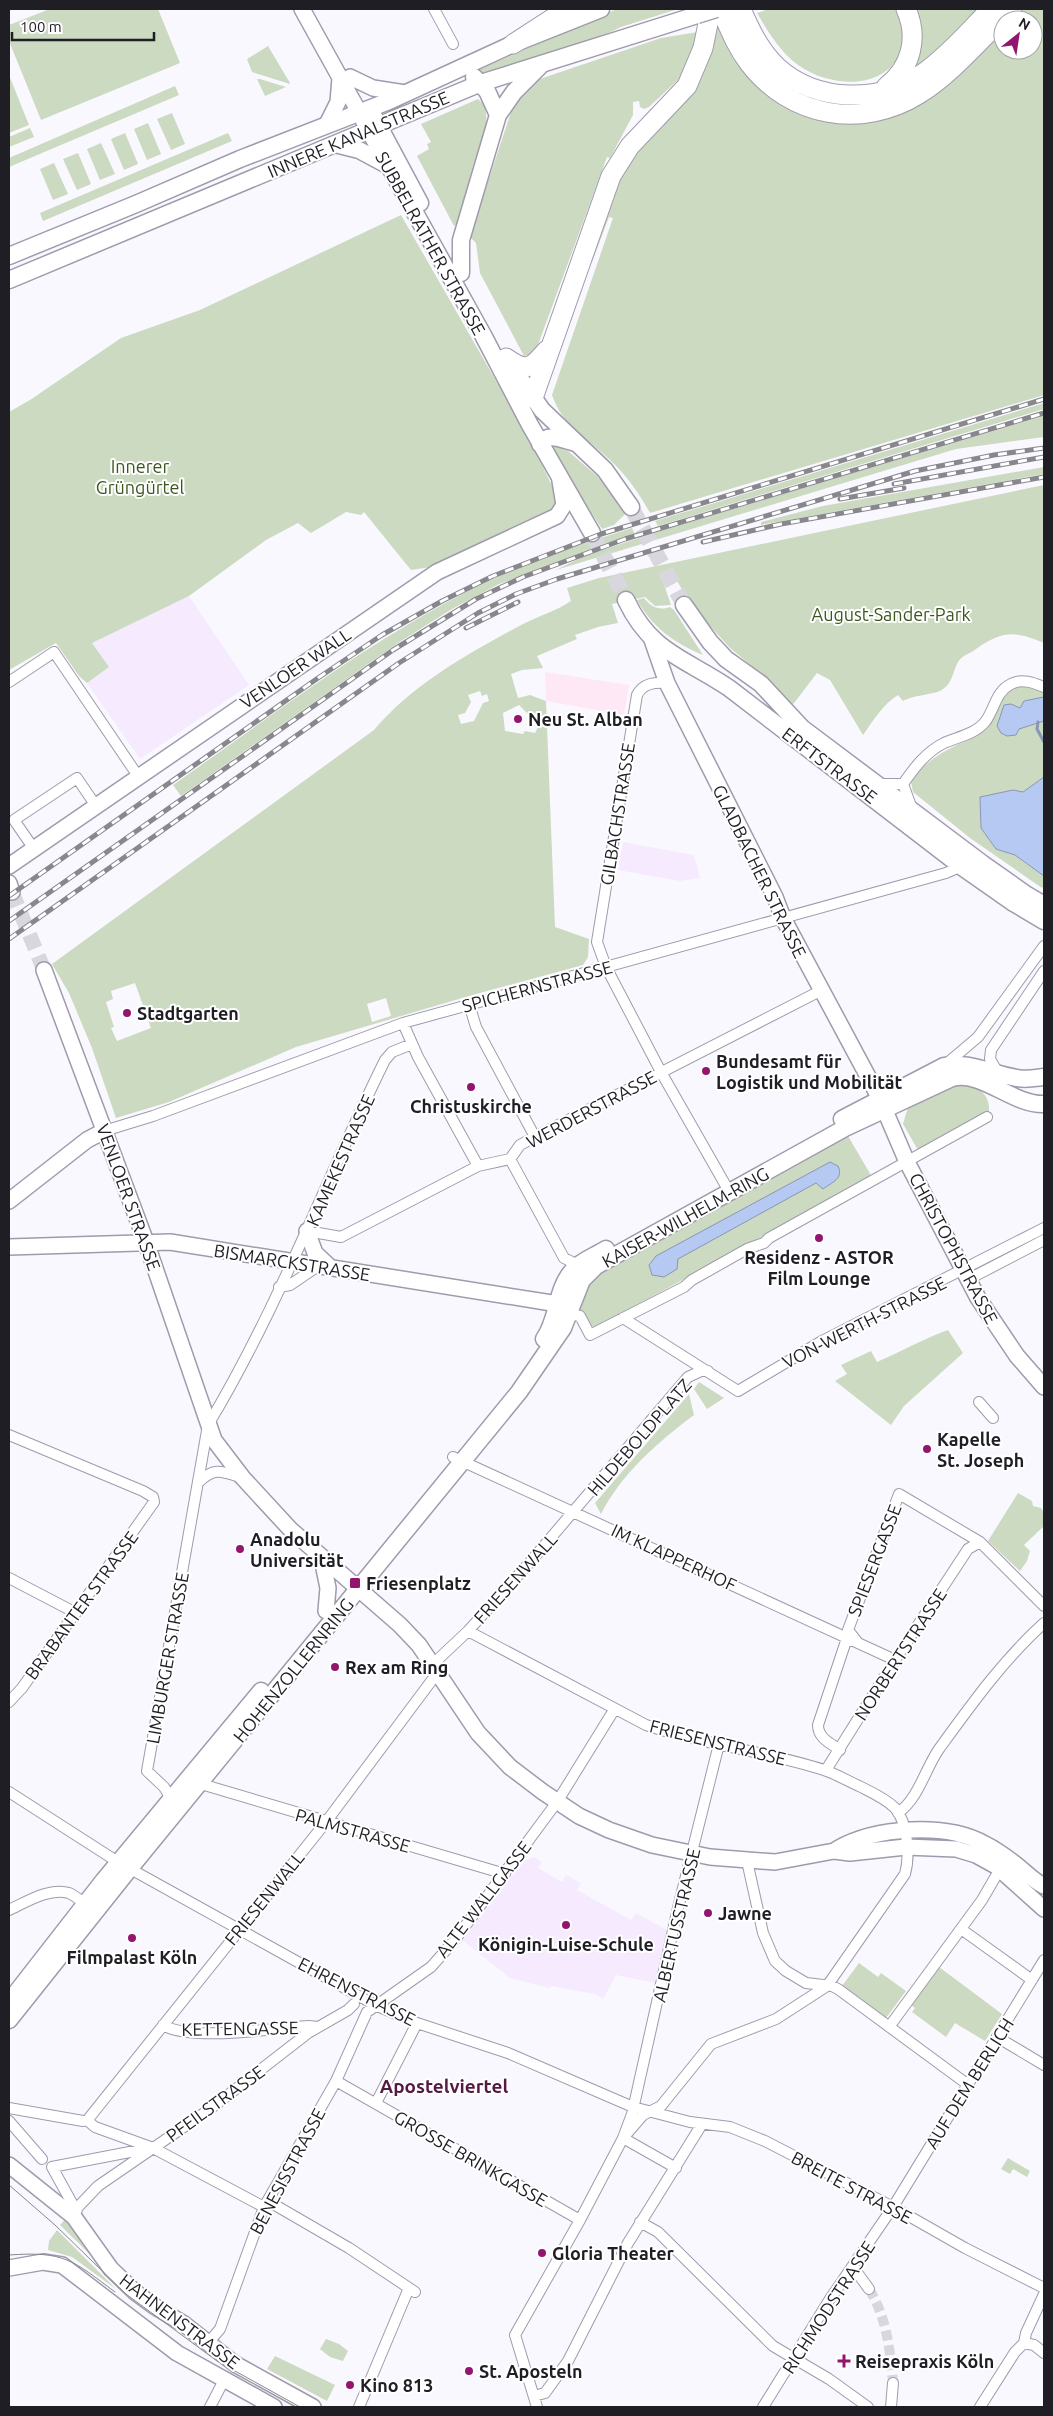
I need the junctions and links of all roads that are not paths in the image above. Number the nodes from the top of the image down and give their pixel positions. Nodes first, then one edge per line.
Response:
1 (302, 9) edge
2 (313, 9) edge
3 (434, 9) edge
4 (567, 9) edge
5 (601, 9) edge
6 (716, 9) edge
7 (721, 9) edge
8 (741, 9) edge
9 (906, 9) edge
10 (992, 9) edge
11 (1012, 9) edge
12 (704, 12) edge
13 (453, 44) dead end
14 (513, 44) junction
15 (542, 64) junction
16 (462, 68) junction
17 (345, 78) junction
18 (481, 83) junction
19 (878, 92) junction
20 (405, 93) junction
21 (364, 110) junction
22 (498, 115) junction
23 (328, 124) junction
24 (374, 128) junction
25 (335, 144) junction
26 (387, 165) junction
27 (26, 248) junction
28 (9, 256) edge
29 (9, 265) edge
30 (461, 273) junction
31 (9, 280) edge
32 (550, 347) junction
33 (506, 358) junction
34 (533, 398) junction
35 (530, 425) junction
36 (540, 444) junction
37 (578, 444) junction
38 (558, 474) junction
39 (631, 507) tunnel mouth
40 (592, 533) tunnel mouth
41 (626, 600) tunnel mouth
42 (684, 605) tunnel mouth
43 (651, 638) junction
44 (9, 682) edge
45 (667, 683) junction
46 (1044, 687) edge
47 (138, 776) junction
48 (877, 784) junction
49 (903, 784) junction
50 (96, 806) junction
51 (912, 810) junction
52 (34, 849) junction
53 (967, 861) junction
54 (9, 866) edge
55 (1044, 905) edge
56 (783, 918) junction
57 (1044, 921) edge
58 (1044, 946) edge
59 (606, 967) junction
60 (44, 970) tunnel mouth
61 (1044, 971) edge
62 (820, 991) junction
63 (469, 1004) junction
64 (403, 1023) junction
65 (412, 1044) junction
66 (944, 1066) junction
67 (661, 1072) junction
68 (1044, 1078) edge
69 (996, 1081) junction
70 (1044, 1104) edge
71 (882, 1105) junction
72 (987, 1117) dead end
73 (104, 1131) junction
74 (535, 1137) junction
75 (510, 1159) junction
76 (907, 1162) junction
77 (478, 1166) junction
78 (728, 1188) junction
79 (9, 1201) edge
80 (1044, 1228) edge
81 (308, 1231) junction
82 (1044, 1240) edge
83 (146, 1242) junction
84 (9, 1247) edge
85 (292, 1262) junction
86 (578, 1265) junction
87 (324, 1267) junction
88 (967, 1275) junction
89 (279, 1287) junction
90 (511, 1296) junction
91 (565, 1302) junction
92 (623, 1318) junction
93 (554, 1320) junction
94 (708, 1371) junction
95 (1044, 1387) edge
96 (979, 1402) dead end
97 (993, 1418) dead end
98 (208, 1425) junction
99 (9, 1436) edge
100 (458, 1458) junction
101 (243, 1478) junction
102 (199, 1482) junction
103 (574, 1511) junction
104 (980, 1542) junction
105 (322, 1559) junction
106 (9, 1578) edge
107 (354, 1586) junction
108 (1044, 1606) edge
109 (326, 1612) junction
110 (76, 1613) junction
111 (1043, 1628) edge
112 (468, 1631) junction
113 (856, 1640) junction
114 (895, 1660) junction
115 (436, 1669) junction
116 (9, 1702) edge
117 (614, 1710) junction
118 (719, 1744) junction
119 (840, 1750) junction
120 (826, 1770) junction
121 (201, 1784) junction
122 (9, 1792) edge
123 (172, 1799) junction
124 (557, 1802) junction
125 (898, 1813) junction
126 (326, 1822) junction
127 (167, 1823) junction
128 (904, 1831) junction
129 (906, 1847) junction
130 (834, 1851) junction
131 (692, 1854) junction
132 (747, 1861) junction
133 (124, 1865) junction
134 (1000, 1870) junction
135 (505, 1874) junction
136 (1044, 1886) edge
137 (85, 1904) junction
138 (1042, 1906) edge
139 (9, 1910) edge
140 (240, 1928) junction
141 (961, 1929) junction
142 (1044, 1960) edge
143 (1041, 1970) edge
144 (1032, 1980) junction
145 (827, 1986) junction
146 (350, 1992) junction
147 (9, 2002) edge
148 (354, 2004) junction
149 (377, 2006) junction
150 (367, 2012) junction
151 (9, 2020) edge
152 (417, 2023) junction
153 (163, 2025) junction
154 (318, 2027) junction
155 (889, 2027) junction
156 (997, 2037) junction
157 (1044, 2065) edge
158 (336, 2081) junction
159 (967, 2084) junction
160 (376, 2103) junction
161 (633, 2107) junction
162 (9, 2108) edge
163 (651, 2112) junction
164 (9, 2121) edge
165 (86, 2121) junction
166 (702, 2124) junction
167 (623, 2138) junction
168 (153, 2148) junction
169 (140, 2150) dead end
170 (42, 2159) dead end
171 (9, 2161) edge
172 (9, 2165) edge
173 (676, 2168) junction
174 (24, 2177) junction
175 (266, 2204) junction
176 (893, 2207) junction
177 (71, 2211) junction
178 (580, 2220) junction
179 (644, 2224) junction
180 (9, 2268) edge
181 (853, 2268) junction
182 (1044, 2288) edge
183 (869, 2289) tunnel mouth
184 (1044, 2294) edge
185 (171, 2317) junction
186 (147, 2329) junction
187 (208, 2343) junction
188 (1024, 2343) junction
189 (1044, 2352) edge
190 (794, 2358) junction
191 (224, 2380) junction
192 (893, 2383) tunnel mouth
193 (534, 2396) junction
194 (210, 2407) edge
195 (274, 2407) edge
196 (313, 2407) edge
197 (359, 2407) edge
198 (537, 2407) edge
199 (763, 2407) edge
200 (868, 2407) edge
201 (891, 2407) edge
202 (980, 2407) edge

1 - 17 street, SUBBELRATHER STRASSE
2 - 17 street, SUBBELRATHER STRASSE
3 - 13 street
4 - 14 highway
5 - 14 main road, INNERE KANALSTRASSE
6 - 12 main road, INNERE KANALSTRASSE, bridge
7 - 11 highway
8 - 19 highway
9 - 19 highway
10 - 19 highway
12 - 15 main road, INNERE KANALSTRASSE
12 - 32 highway
14 - 16 main road, INNERE KANALSTRASSE
15 - 18 main road, INNERE KANALSTRASSE
15 - 22 main road
16 - 18 main road
16 - 20 main road, INNERE KANALSTRASSE
17 - 20 street
17 - 21 street, SUBBELRATHER STRASSE
17 - 23 street
18 - 22 main road
18 - 24 main road, INNERE KANALSTRASSE
20 - 21 main road, INNERE KANALSTRASSE
21 - 23 main road, INNERE KANALSTRASSE
21 - 24 main road, SUBBELRATHER STRASSE
22 - 30 main road
23 - 27 main road, INNERE KANALSTRASSE
24 - 25 main road, INNERE KANALSTRASSE
24 - 26 main road, SUBBELRATHER STRASSE
24 - 30 main road, SUBBELRATHER STRASSE
25 - 26 main road
25 - 31 main road, INNERE KANALSTRASSE
26 - 35 main road, SUBBELRATHER STRASSE
27 - 28 main road, INNERE KANALSTRASSE
27 - 29 main road
30 - 33 main road, SUBBELRATHER STRASSE
32 - 33 highway
32 - 34 highway
33 - 34 main road, SUBBELRATHER STRASSE
34 - 35 main road
34 - 37 main road
35 - 36 main road
36 - 37 main road
36 - 38 main road
37 - 39 main road
38 - 40 main road
38 - 47 street, VENLOER WALL
41 - 43 main road, ERFTSTRASSE
42 - 48 main road, ERFTSTRASSE
43 - 45 street, GLADBACHER STRASSE
43 - 53 main road, ERFTSTRASSE
44 - 47 street
45 - 56 street, GLADBACHER STRASSE
45 - 59 street, GILBACHSTRASSE
46 - 49 street
47 - 50 street, VENLOER WALL
48 - 49 street
48 - 51 main road, ERFTSTRASSE
49 - 51 street
50 - 52 street, VENLOER WALL
50 - 52 street
51 - 53 main road, ERFTSTRASSE
52 - 54 street, VENLOER WALL
53 - 55 main road, ERFTSTRASSE
53 - 56 street, SPICHERNSTRASSE
53 - 57 main road, ERFTSTRASSE
56 - 59 street, SPICHERNSTRASSE
56 - 62 street, GLADBACHER STRASSE
58 - 66 street
59 - 63 street, SPICHERNSTRASSE
59 - 67 street, GILBACHSTRASSE
60 - 73 street, VENLOER STRASSE
61 - 69 street
62 - 67 street, WERDERSTRASSE
62 - 71 street, GLADBACHER STRASSE
63 - 64 street, SPICHERNSTRASSE
63 - 74 street
64 - 65 street
64 - 73 street, SPICHERNSTRASSE
65 - 77 street
65 - 81 street, KAMEKESTRASSE
66 - 69 main road, KAISER-WILHELM-RING
66 - 71 main road, KAISER-WILHELM-RING
67 - 74 street, WERDERSTRASSE
67 - 78 street, GILBACHSTRASSE
68 - 69 main road
69 - 70 main road
69 - 71 main road, KAISER-WILHELM-RING
71 - 76 street, CHRISTOPHSTRASSE
71 - 78 main road, KAISER-WILHELM-RING
72 - 76 street
73 - 79 street
73 - 83 street, VENLOER STRASSE
74 - 75 street, WERDERSTRASSE
75 - 77 street, WERDERSTRASSE
75 - 86 street
76 - 88 street, CHRISTOPHSTRASSE
76 - 92 street
77 - 81 street, WERDERSTRASSE
78 - 86 main road, KAISER-WILHELM-RING
78 - 91 main road, KAISER-WILHELM-RING
80 - 88 street, VON-WERTH-STRASSE
81 - 85 street, KAMEKESTRASSE
81 - 87 street
82 - 88 street, VON-WERTH-STRASSE
83 - 84 street, BISMARCKSTRASSE
83 - 85 street, BISMARCKSTRASSE
83 - 98 street, VENLOER STRASSE
85 - 87 street, BISMARCKSTRASSE
85 - 89 street, KAMEKESTRASSE
86 - 91 main road, KAISER-WILHELM-RING
87 - 89 street
87 - 90 street, BISMARCKSTRASSE
88 - 94 street, VON-WERTH-STRASSE
88 - 95 street, CHRISTOPHSTRASSE
89 - 98 street, KAMEKESTRASSE
90 - 91 street
90 - 93 street
91 - 92 street
91 - 93 main road, HOHENZOLLERNRING
91 - 100 main road, HOHENZOLLERNRING
92 - 94 street
93 - 100 main road, HOHENZOLLERNRING
94 - 103 street, HILDEBOLDPLATZ
96 - 97 street
98 - 101 street
98 - 102 street, LIMBURGER STRASSE
99 - 110 street, BRABANTER STRASSE
100 - 103 street, IM KLAPPERHOF
100 - 107 main road, HOHENZOLLERNRING
101 - 102 street
101 - 105 street
102 - 123 street, LIMBURGER STRASSE
103 - 112 street, FRIESENWALL
103 - 113 street, IM KLAPPERHOF
104 - 108 street
104 - 113 street, SPIESERGASSE
104 - 114 street, NORBERTSTRASSE
105 - 107 street
105 - 109 street
106 - 110 street
107 - 109 main road, HOHENZOLLERNRING
107 - 115 street
107 - 121 main road, HOHENZOLLERNRING
109 - 123 main road, HOHENZOLLERNRING
110 - 116 street, BRABANTER STRASSE
111 - 125 street
112 - 115 street, FRIESENWALL
112 - 117 street, FRIESENSTRASSE
113 - 114 street, IM KLAPPERHOF
113 - 119 street, SPIESERGASSE
114 - 119 street, NORBERTSTRASSE
115 - 124 street
115 - 126 street, FRIESENWALL
117 - 118 street, FRIESENSTRASSE
117 - 124 street, ALTE WALLGASSE
118 - 120 street, FRIESENSTRASSE
118 - 131 street, ALBERTUSSTRASSE
119 - 120 street, NORBERTSTRASSE
120 - 125 street, FRIESENSTRASSE
121 - 126 street, PALMSTRASSE
121 - 127 main road, HOHENZOLLERNRING
122 - 133 street, EHRENSTRASSE
123 - 127 street
123 - 133 main road, HOHENZOLLERNRING
124 - 131 street
124 - 135 street, ALTE WALLGASSE
125 - 128 street, FRIESENSTRASSE
126 - 135 street, PALMSTRASSE
126 - 140 street, FRIESENWALL
127 - 133 main road, HOHENZOLLERNRING
128 - 129 street, FRIESENSTRASSE
128 - 130 street
128 - 136 street
129 - 130 street
129 - 134 street
129 - 145 street, FRIESENSTRASSE
130 - 132 street
131 - 132 street
131 - 161 street, ALBERTUSSTRASSE
132 - 145 street
133 - 137 main road, HOHENZOLLERNRING
133 - 140 street, EHRENSTRASSE
133 - 151 main road, HOHENZOLLERNRING
134 - 138 street
134 - 141 street
135 - 149 street, ALTE WALLGASSE
137 - 139 street
137 - 147 main road, HOHENZOLLERNRING
140 - 146 street, EHRENSTRASSE
140 - 153 street, FRIESENWALL
141 - 144 street
141 - 155 street
142 - 143 street, AUF DEM BERLICH
143 - 144 street, AUF DEM BERLICH
144 - 156 street, AUF DEM BERLICH
145 - 155 street
145 - 163 street
146 - 148 street
146 - 149 street, EHRENSTRASSE
148 - 150 street, EHRENSTRASSE
148 - 154 street, PFEILSTRASSE
149 - 150 street
149 - 152 street, EHRENSTRASSE
150 - 158 street, BENESISSTRASSE
152 - 160 street
152 - 161 street, EHRENSTRASSE
153 - 154 street, KETTENGASSE
153 - 165 street, FRIESENWALL
154 - 168 street, PFEILSTRASSE
155 - 159 street
156 - 157 street
156 - 159 street, AUF DEM BERLICH
158 - 160 street, GROSSE BRINKGASSE
158 - 175 street, BENESISSTRASSE
159 - 176 street, AUF DEM BERLICH
160 - 178 street, GROSSE BRINKGASSE
161 - 163 street, EHRENSTRASSE
161 - 167 street, ALBERTUSSTRASSE
162 - 165 street
163 - 166 street, BREITE STRASSE
163 - 167 street
164 - 170 street
165 - 168 street
166 - 173 street
166 - 176 street, BREITE STRASSE
167 - 173 street
167 - 178 street
168 - 175 street
168 - 177 street, PFEILSTRASSE
169 - 177 street
171 - 174 street
172 - 174 street
173 - 179 street
174 - 177 street, HAHNENSTRASSE
175 - 187 street, BENESISSTRASSE
175 - 197 street
176 - 181 street, RICHMODSTRASSE
176 - 182 street, BREITE STRASSE
177 - 185 street, HAHNENSTRASSE
178 - 193 street
179 - 190 street
179 - 193 street
180 - 186 street, HAHNENSTRASSE
181 - 183 street
181 - 190 street, RICHMODSTRASSE
184 - 188 street
185 - 186 street
185 - 187 street, HAHNENSTRASSE
186 - 191 street, HAHNENSTRASSE
187 - 196 street, HAHNENSTRASSE
188 - 189 street
188 - 202 street
190 - 199 street, RICHMODSTRASSE
190 - 200 street
191 - 194 street
191 - 195 street, HAHNENSTRASSE
192 - 201 street
193 - 198 street

